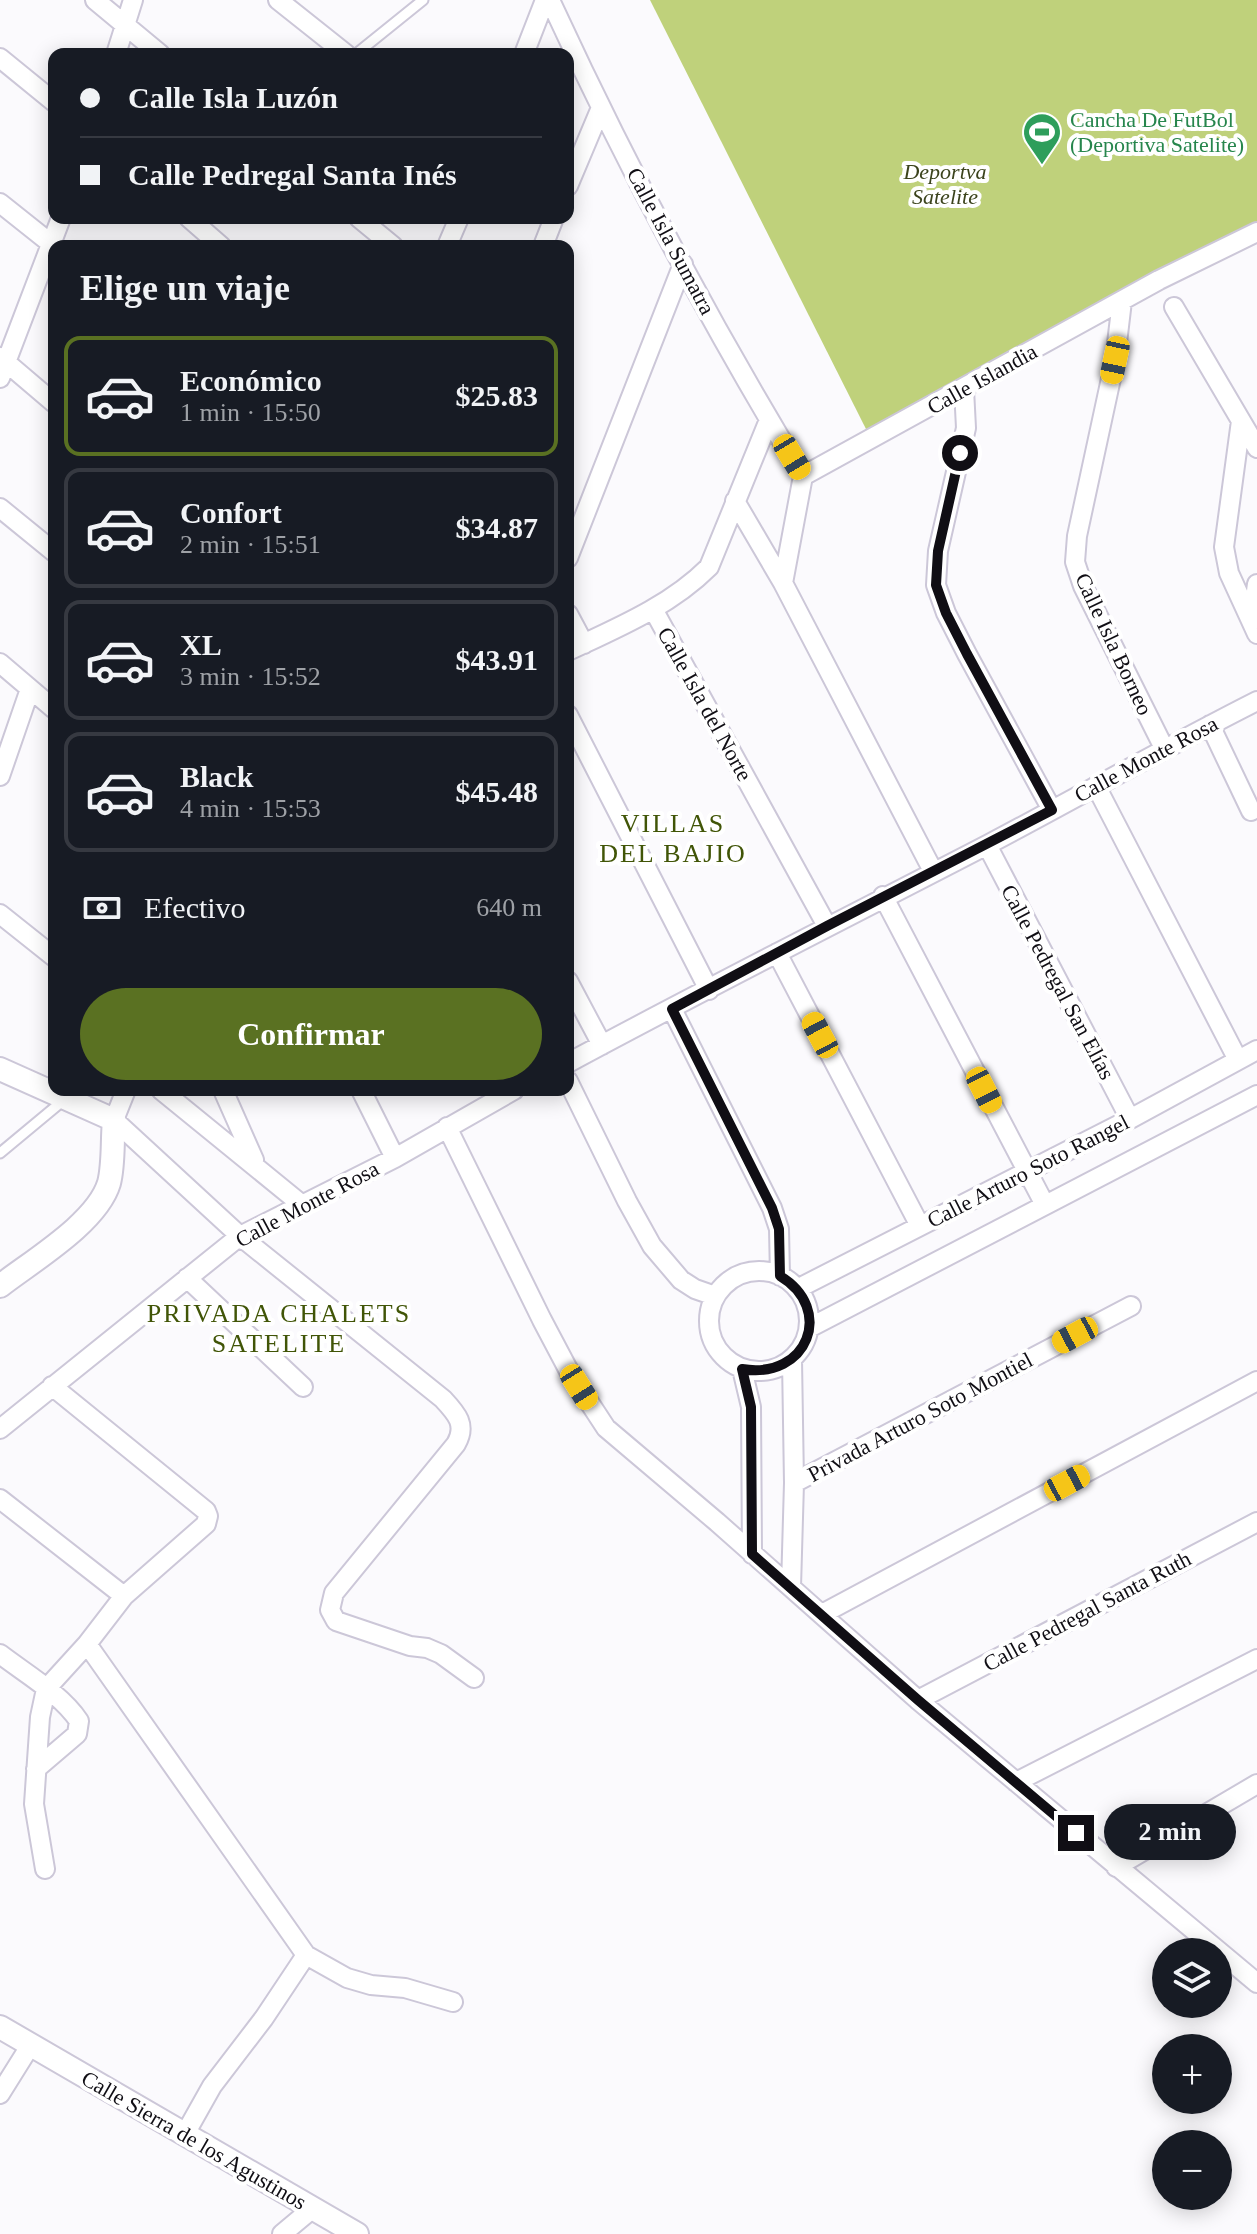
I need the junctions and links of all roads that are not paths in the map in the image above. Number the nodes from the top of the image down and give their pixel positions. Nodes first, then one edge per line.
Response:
1 (95, 0) edge
2 (133, 0) edge
3 (278, 0) edge
4 (423, 0) edge
5 (547, 0) edge
6 (125, 25) junction
7 (118, 48) edge
8 (153, 48) edge
9 (338, 48) edge
10 (363, 48) edge
11 (527, 48) edge
12 (570, 48) edge
13 (574, 56) edge
14 (0, 58) edge
15 (48, 97) edge
16 (600, 110) junction
17 (574, 172) edge
18 (0, 203) edge
19 (196, 224) edge
20 (366, 224) edge
21 (1257, 232) edge
22 (214, 240) edge
23 (386, 240) edge
24 (48, 241) edge
25 (48, 257) edge
26 (683, 264) junction
27 (1122, 301) junction
28 (1174, 307) dead end
29 (2, 365) edge
30 (964, 389) junction
31 (48, 399) edge
32 (769, 420) junction
33 (1241, 421) junction
34 (1257, 448) edge
35 (803, 476) junction
36 (735, 501) junction
37 (0, 508) edge
38 (574, 543) edge
39 (48, 547) edge
40 (783, 583) junction
41 (1257, 584) edge
42 (653, 609) junction
43 (1255, 628) edge
44 (576, 648) edge
45 (0, 663) edge
46 (30, 689) junction
47 (1257, 701) edge
48 (48, 704) edge
49 (1210, 725) junction
50 (574, 727) edge
51 (1164, 748) junction
52 (0, 776) edge
53 (1096, 786) junction
54 (1052, 810) junction
55 (1251, 811) dead end
56 (987, 845) junction
57 (933, 871) junction
58 (883, 896) junction
59 (0, 914) edge
60 (827, 926) junction
61 (48, 952) edge
62 (777, 953) junction
63 (709, 990) junction
64 (574, 992) edge
65 (672, 1009) junction
66 (602, 1045) junction
67 (1257, 1050) edge
68 (574, 1060) edge
69 (1238, 1060) junction
70 (0, 1069) edge
71 (48, 1091) edge
72 (574, 1093) edge
73 (1257, 1095) edge
74 (58, 1096) edge
75 (124, 1096) edge
76 (169, 1096) edge
77 (226, 1096) edge
78 (364, 1096) edge
79 (490, 1096) edge
80 (65, 1099) junction
81 (1130, 1119) junction
82 (114, 1120) junction
83 (447, 1127) junction
84 (0, 1153) edge
85 (395, 1158) junction
86 (256, 1165) junction
87 (1027, 1173) junction
88 (301, 1204) junction
89 (1045, 1205) junction
90 (920, 1226) junction
91 (240, 1236) junction
92 (780, 1276) junction
93 (187, 1278) junction
94 (0, 1286) edge
95 (797, 1289) junction
96 (715, 1296) junction
97 (1131, 1306) dead end
98 (809, 1328) junction
99 (792, 1360) junction
100 (742, 1369) junction
101 (1257, 1381) edge
102 (52, 1386) junction
103 (303, 1387) dead end
104 (0, 1429) edge
105 (794, 1483) junction
106 (0, 1499) edge
107 (1257, 1522) edge
108 (752, 1554) junction
109 (791, 1587) junction
110 (124, 1596) junction
111 (822, 1614) junction
112 (87, 1644) junction
113 (0, 1654) edge
114 (1257, 1659) edge
115 (474, 1678) dead end
116 (46, 1689) junction
117 (918, 1700) junction
118 (36, 1769) junction
119 (1016, 1782) junction
120 (1257, 1784) edge
121 (1116, 1867) junction
122 (45, 1869) dead end
123 (306, 1955) junction
124 (1257, 1983) edge
125 (453, 2002) dead end
126 (0, 2027) edge
127 (30, 2046) junction
128 (0, 2094) edge
129 (185, 2134) junction
130 (313, 2208) junction
131 (282, 2234) edge
132 (357, 2234) edge

1 - 6 street
2 - 6 street
3 - 9 street
4 - 10 lane
5 - 11 street
5 - 12 street, Calle Isla Sumatra
6 - 7 street
6 - 8 street
13 - 16 street, Calle Isla Sumatra
14 - 15 street
16 - 17 street
16 - 26 street, Calle Isla Sumatra
18 - 24 street
19 - 22 street
20 - 23 street
21 - 27 street, Calle Islandia
25 - 29 street
26 - 32 street, Calle Isla Sumatra
26 - 38 street
27 - 30 street, Calle Islandia
27 - 51 street, Calle Isla Borneo
28 - 33 street
29 - 31 street
30 - 35 street, Calle Islandia
30 - 54 street
32 - 35 street, Calle Isla Sumatra
32 - 36 street
33 - 34 street
33 - 43 street
35 - 40 street
36 - 40 street
36 - 42 street
37 - 39 street
40 - 57 street
41 - 43 street
42 - 44 street
42 - 60 street, Calle Isla del Norte
45 - 46 street
46 - 48 street
46 - 52 street
47 - 49 street, Calle Monte Rosa
49 - 51 street, Calle Monte Rosa
49 - 55 street
50 - 63 street
51 - 53 street, Calle Monte Rosa
53 - 54 street, Calle Monte Rosa
53 - 69 street
54 - 56 street, Calle Monte Rosa
56 - 57 street, Calle Monte Rosa
56 - 81 street, Calle Pedregal San Elías
57 - 58 street, Calle Monte Rosa
58 - 60 street, Calle Monte Rosa
58 - 87 street
59 - 61 street
60 - 62 street, Calle Monte Rosa
62 - 63 street, Calle Monte Rosa
62 - 90 street
63 - 65 street, Calle Monte Rosa
64 - 66 street
65 - 66 street, Calle Monte Rosa
65 - 92 street
66 - 68 street, Calle Monte Rosa
67 - 69 street, Calle Arturo Soto Rangel
69 - 81 street, Calle Arturo Soto Rangel
70 - 71 street
72 - 96 street
73 - 89 street, Calle Arturo Soto Rangel
74 - 80 street
75 - 82 street
76 - 86 street
77 - 86 street
78 - 85 street
79 - 83 street, Calle Monte Rosa
80 - 82 street
80 - 84 lane
81 - 87 street, Calle Arturo Soto Rangel
82 - 91 street
82 - 94 street
83 - 85 street, Calle Monte Rosa
83 - 108 street
85 - 88 street, Calle Monte Rosa
86 - 88 street
87 - 89 street
87 - 90 street, Calle Arturo Soto Rangel
88 - 91 street, Calle Monte Rosa
89 - 98 street, Calle Arturo Soto Rangel
90 - 95 street, Calle Arturo Soto Rangel
91 - 93 street, Calle Monte Rosa
91 - 115 street
92 - 95 street
92 - 96 street
93 - 102 street, Calle Monte Rosa
93 - 103 street
95 - 98 street
96 - 100 street
97 - 105 street, Privada Arturo Soto Montiel
98 - 99 street
99 - 100 street
99 - 105 street
100 - 108 street
101 - 111 street
102 - 104 street, Calle Monte Rosa
102 - 110 street
105 - 109 street
106 - 110 street
107 - 117 street, Calle Pedregal Santa Ruth
108 - 109 street
109 - 111 street
110 - 112 street
111 - 117 street
112 - 116 street
112 - 123 street
113 - 116 street
114 - 119 street
116 - 118 street
116 - 118 street
117 - 119 street
118 - 122 street
119 - 121 street
120 - 121 street
121 - 124 street
123 - 125 street
123 - 129 street
126 - 127 street, Calle Sierra de los Agustinos
127 - 128 street
127 - 129 street, Calle Sierra de los Agustinos
129 - 130 street, Calle Sierra de los Agustinos
130 - 131 street
130 - 132 street, Calle Sierra de los Agustinos

